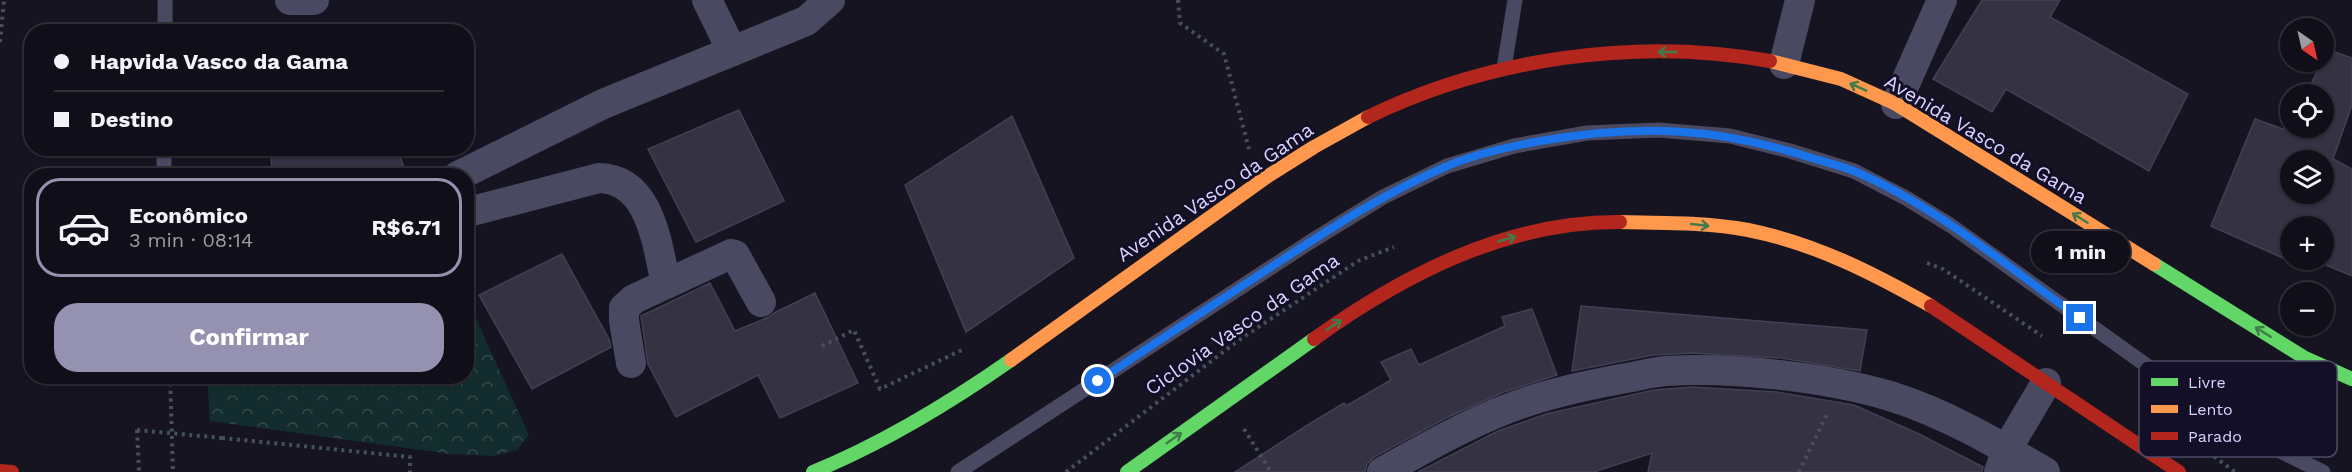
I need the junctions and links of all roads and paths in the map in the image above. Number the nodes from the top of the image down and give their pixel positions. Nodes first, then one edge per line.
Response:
1 (4, 0) edge
2 (165, 0) edge
3 (290, 0) edge
4 (314, 0) edge
5 (707, 0) edge
6 (830, 0) edge
7 (1179, 0) edge
8 (1515, 0) edge
9 (1800, 0) edge
10 (1942, 0) edge
11 (165, 24) edge
12 (0, 42) edge
13 (732, 51) junction
14 (1784, 64) junction
15 (1504, 68) junction
16 (1896, 104) junction
17 (474, 168) edge
18 (1258, 182) junction
19 (474, 211) edge
20 (1401, 244) dead end
21 (1921, 262) dead end
22 (666, 284) junction
23 (762, 302) dead end
24 (2045, 339) dead end
25 (822, 346) dead end
26 (969, 346) dead end
27 (2140, 361) edge
28 (2312, 361) edge
29 (631, 363) dead end
30 (2337, 372) edge
31 (2352, 379) edge
32 (1841, 383) junction
33 (2046, 383) junction
34 (170, 384) edge
35 (1227, 401) junction
36 (2139, 445) edge
37 (2157, 457) edge
38 (2213, 457) edge
39 (2292, 457) edge
40 (2003, 461) edge
41 (0, 471) edge
42 (12, 472) edge
43 (139, 472) edge
44 (173, 472) edge
45 (410, 472) edge
46 (813, 472) edge
47 (958, 472) edge
48 (1066, 472) edge
49 (1127, 472) edge
50 (1271, 472) edge
51 (1382, 472) edge
52 (1799, 472) edge
53 (2045, 472) edge
54 (2179, 472) edge
55 (2235, 472) edge
56 (2323, 472) edge

1 - 12 path
2 - 11 lane
3 - 4 street
5 - 13 street
6 - 13 street
7 - 18 path
8 - 15 lane
9 - 14 street
10 - 16 street
13 - 17 street
14 -> 15 main road, Avenida Vasco da Gama
16 -> 14 main road, Avenida Vasco da Gama
15 - 18 main road, Avenida Vasco da Gama
28 -> 16 main road, Avenida Vasco da Gama
18 - 46 main road, Avenida Vasco da Gama
19 - 22 street
20 - 48 path, Ciclovia Vasco da Gama
21 - 24 path
22 - 23 street
22 - 29 street
25 - 26 path
27 - 47 lane
31 -> 30 main road, Avenida Vasco da Gama
32 - 40 street
32 - 51 street
32 - 52 path
35 -> 33 main road
33 - 36 main road
33 - 40 street
34 - 44 path
49 -> 35 main road
35 - 50 path
37 - 54 main road
38 - 55 path
39 - 56 lane
40 - 53 street
41 - 42 main road
43 - 45 path, bridge

